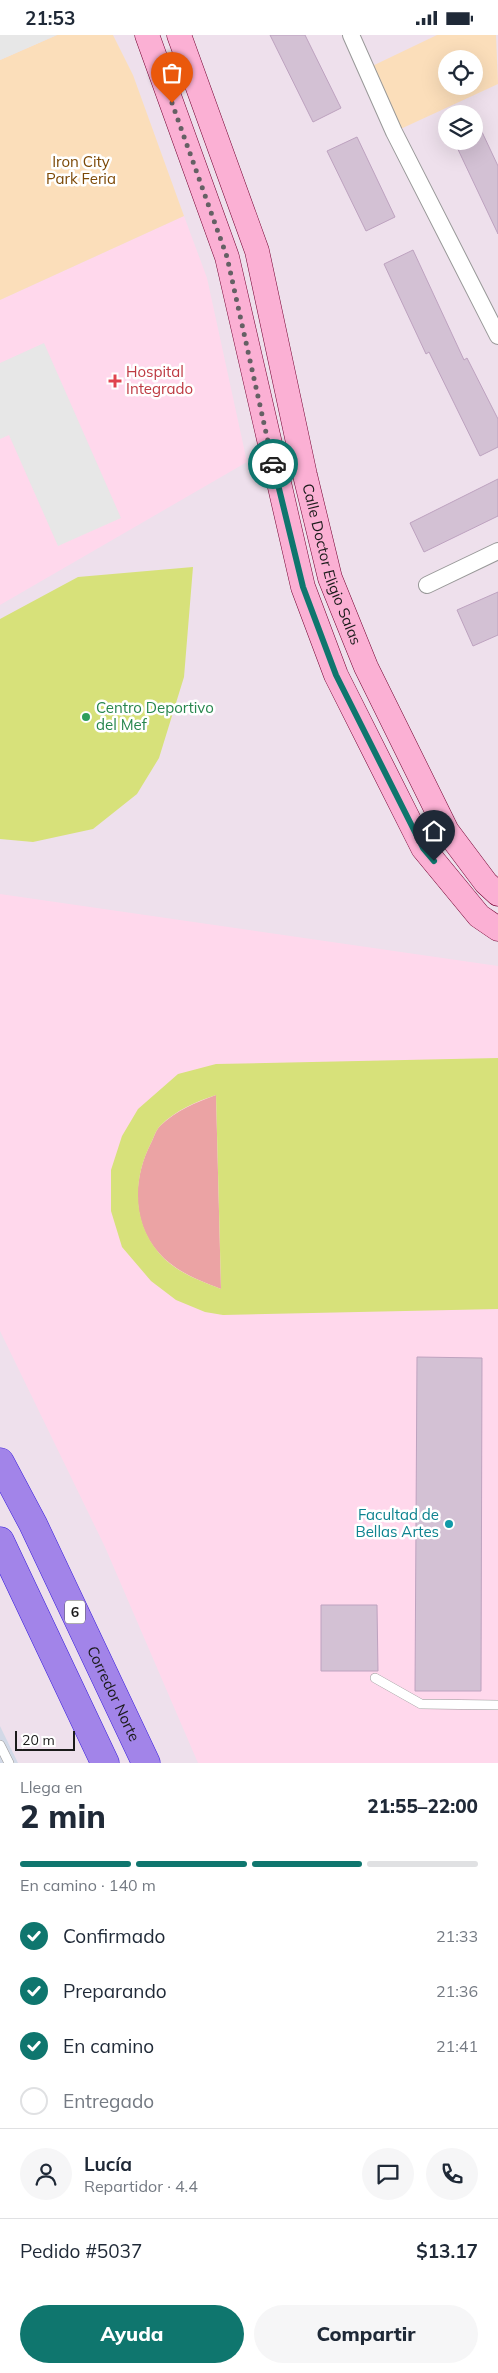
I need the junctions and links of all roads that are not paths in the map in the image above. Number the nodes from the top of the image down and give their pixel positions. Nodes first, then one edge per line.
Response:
1 (147, 35) edge
2 (179, 35) edge
3 (351, 35) edge
4 (498, 337) edge
5 (498, 551) edge
6 (427, 585) dead end
7 (498, 894) edge
8 (498, 929) edge
9 (0, 1463) edge
10 (0, 1541) edge
11 (375, 1678) dead end
12 (498, 1705) edge
13 (0, 1745) edge
14 (9, 1763) edge
15 (105, 1763) edge
16 (146, 1763) edge

1 - 8 street, Calle Doctor Eligio Salas
2 - 7 street, Calle Doctor Eligio Salas
3 - 4 street
5 - 6 street
9 - 16 highway, Corredor Norte / 6
10 - 15 highway
11 - 12 lane
13 - 14 lane

